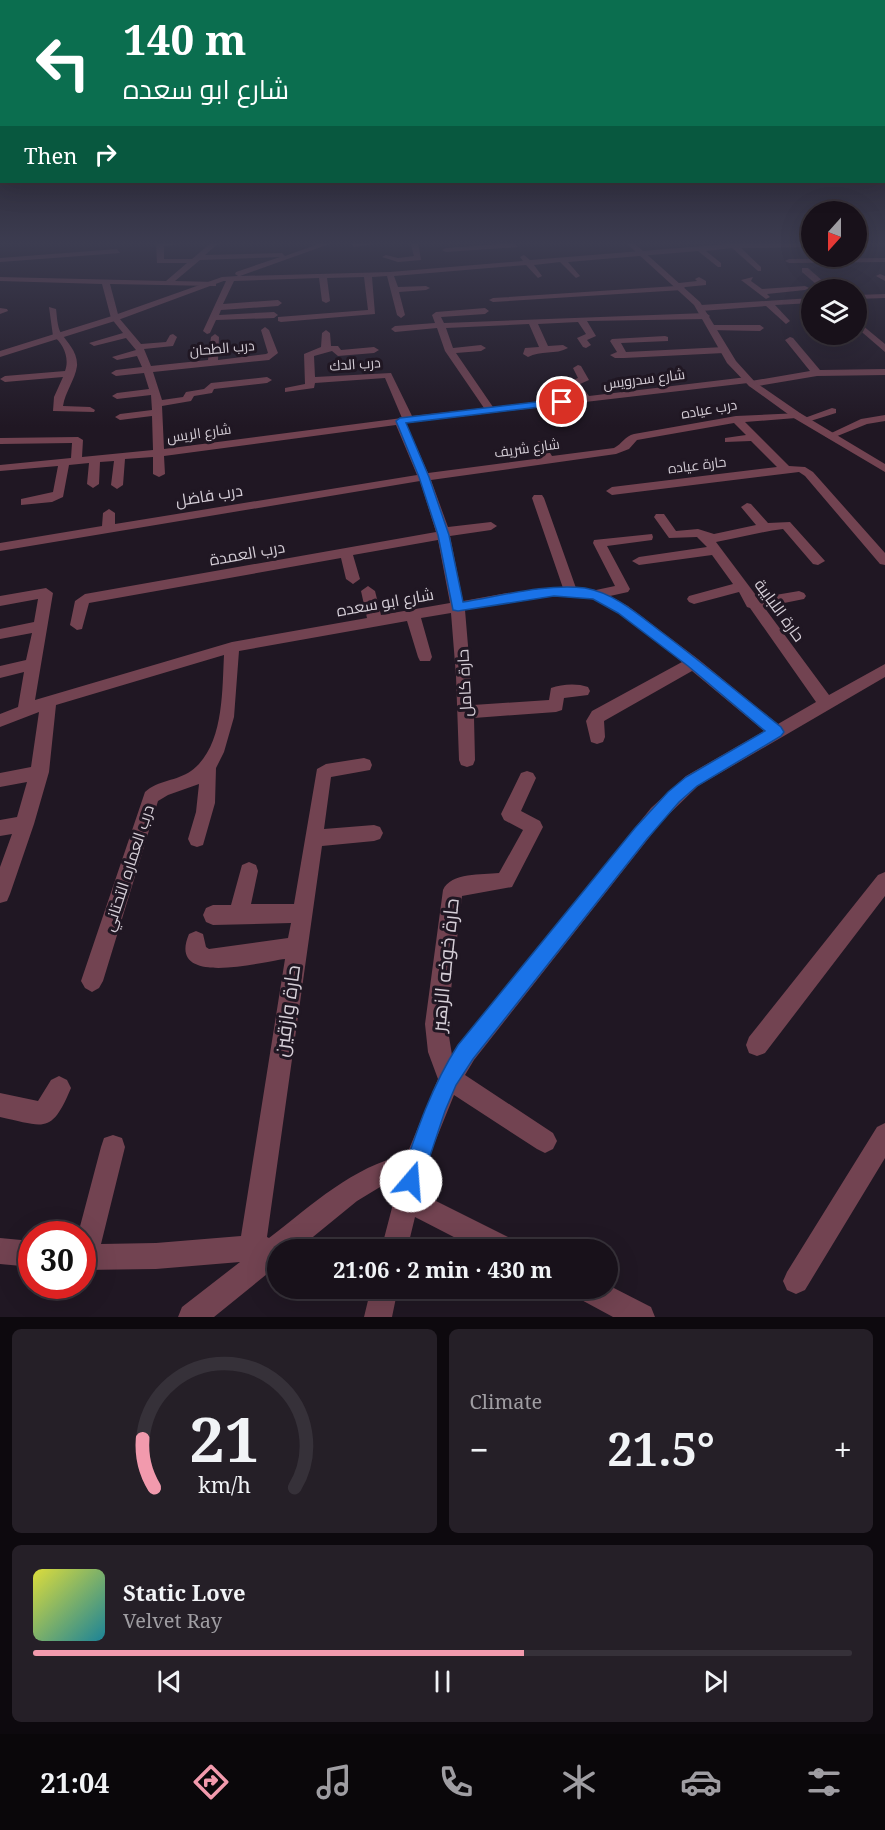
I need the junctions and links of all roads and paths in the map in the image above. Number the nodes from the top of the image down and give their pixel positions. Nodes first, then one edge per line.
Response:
1 (111, 303) edge
2 (157, 303) edge
3 (220, 303) edge
4 (261, 303) edge
5 (371, 303) edge
6 (398, 303) edge
7 (695, 303) edge
8 (768, 303) edge
9 (771, 303) edge
10 (219, 307) junction
11 (52, 309) dead end
12 (485, 311) dead end
13 (703, 312) junction
14 (401, 315) dead end
15 (115, 318) junction
16 (213, 318) junction
17 (581, 319) junction
18 (532, 321) junction
19 (786, 321) dead end
20 (440, 326) junction
21 (712, 328) junction
22 (760, 328) dead end
23 (395, 329) dead end
24 (265, 330) dead end
25 (867, 332) edge
26 (326, 333) dead end
27 (58, 336) junction
28 (173, 337) dead end
29 (474, 339) dead end
30 (665, 339) dead end
31 (790, 340) dead end
32 (445, 341) junction
33 (94, 343) dead end
34 (136, 344) junction
35 (586, 345) dead end
36 (112, 348) dead end
37 (481, 348) dead end
38 (564, 348) dead end
39 (326, 349) junction
40 (545, 349) junction
41 (885, 349) edge
42 (374, 350) dead end
43 (724, 350) junction
44 (450, 351) junction
45 (0, 354) edge
46 (528, 354) dead end
47 (117, 357) dead end
48 (213, 362) junction
49 (148, 368) junction
50 (578, 368) dead end
51 (885, 372) edge
52 (116, 373) dead end
53 (818, 373) junction
54 (69, 374) junction
55 (310, 378) junction
56 (5, 379) dead end
57 (267, 380) dead end
58 (750, 382) junction
59 (289, 390) dead end
60 (155, 391) junction
61 (199, 392) junction
62 (117, 396) dead end
63 (586, 399) junction
64 (199, 407) dead end
65 (157, 408) junction
66 (90, 410) dead end
67 (491, 411) junction
68 (832, 411) dead end
69 (120, 417) dead end
70 (800, 417) junction
71 (885, 418) edge
72 (736, 419) junction
73 (404, 421) junction
74 (79, 428) dead end
75 (830, 436) junction
76 (754, 437) junction
77 (78, 440) junction
78 (629, 440) joint
79 (729, 440) dead end
80 (0, 441) edge
81 (540, 444) dead end
82 (158, 453) junction
83 (120, 457) junction
84 (95, 459) junction
85 (549, 460) junction
86 (70, 462) junction
87 (0, 468) edge
88 (786, 469) junction
89 (885, 469) edge
90 (159, 474) dead end
91 (424, 477) junction
92 (93, 484) dead end
93 (117, 485) dead end
94 (612, 491) dead end
95 (537, 498) dead end
96 (25, 502) dead end
97 (747, 507) dead end
98 (110, 513) dead end
99 (660, 517) dead end
100 (492, 526) dead end
101 (764, 527) junction
102 (108, 528) junction
103 (443, 534) junction
104 (647, 537) dead end
105 (706, 537) junction
106 (0, 547) edge
107 (717, 550) junction
108 (880, 550) edge
109 (346, 553) junction
110 (639, 561) dead end
111 (818, 561) dead end
112 (885, 561) edge
113 (353, 579) dead end
114 (741, 587) junction
115 (369, 591) dead end
116 (571, 592) junction
117 (596, 595) junction
118 (799, 596) dead end
119 (694, 599) dead end
120 (0, 601) edge
121 (752, 604) junction
122 (458, 607) junction
123 (413, 615) junction
124 (375, 621) junction
125 (77, 625) dead end
126 (40, 626) junction
127 (0, 634) edge
128 (232, 647) junction
129 (425, 657) dead end
130 (693, 663) junction
131 (33, 664) junction
132 (885, 670) edge
133 (0, 672) edge
134 (582, 690) dead end
135 (48, 702) junction
136 (826, 703) junction
137 (25, 710) junction
138 (465, 712) junction
139 (0, 721) edge
140 (776, 732) junction
141 (597, 737) dead end
142 (467, 760) dead end
143 (364, 765) dead end
144 (207, 766) junction
145 (40, 772) junction
146 (526, 778) dead end
147 (0, 780) edge
148 (25, 824) junction
149 (0, 828) edge
150 (374, 833) dead end
151 (313, 838) junction
152 (197, 839) dead end
153 (249, 871) dead end
154 (885, 881) edge
155 (0, 894) edge
156 (302, 913) junction
157 (239, 914) junction
158 (213, 915) dead end
159 (196, 941) dead end
160 (297, 947) junction
161 (92, 981) dead end
162 (757, 1045) dead end
163 (449, 1078) junction
164 (59, 1088) dead end
165 (0, 1105) edge
166 (885, 1136) edge
167 (545, 1141) dead end
168 (113, 1148) dead end
169 (417, 1164) junction
170 (406, 1199) junction
171 (94, 1221) edge
172 (288, 1239) edge
173 (397, 1239) edge
174 (485, 1239) edge
175 (267, 1246) edge
176 (252, 1248) junction
177 (0, 1251) edge
178 (18, 1253) edge
179 (267, 1255) edge
180 (96, 1257) edge
181 (796, 1281) dead end
182 (382, 1299) edge
183 (606, 1299) edge
184 (192, 1317) edge
185 (378, 1317) edge
186 (641, 1317) edge

1 - 15 street
2 - 15 street
3 - 10 street
4 - 10 street
5 - 16 street
6 - 14 street
7 - 13 street
8 - 13 street
9 - 19 street
10 - 16 street
11 - 27 street
12 - 20 street
13 - 17 street
13 - 21 street
15 - 27 street
15 - 34 street
16 - 48 street
17 - 18 street
17 - 35 street
18 - 20 street
18 - 40 street
20 - 23 street
20 - 32 street
21 - 22 street
21 - 43 street
24 - 48 street, درب الطحان
25 - 41 street
26 - 39 street
27 - 45 street
27 - 54 street
28 - 34 street
29 - 32 street
30 - 43 street
31 - 53 street
32 - 44 street
33 - 34 street
34 - 36 street
34 - 47 street
34 - 49 street
37 - 44 street
38 - 40 street
39 - 42 street
39 - 55 street
40 - 46 street
43 - 58 street
44 - 67 street
48 - 49 street, درب الطحان
49 - 52 street, درب الطحان
49 - 60 street
50 - 63 street
51 - 53 street, شارع سدرويس
53 - 58 street, شارع سدرويس
54 - 56 street
54 - 66 street
55 - 59 street
55 - 73 street, درب الدك
57 - 61 street
58 - 63 street, شارع سدرويس
58 - 70 street
60 - 62 street
60 - 65 street
61 - 64 street
61 - 65 street
63 - 67 street, شارع سدرويس
65 - 69 street
65 - 82 street
67 - 73 street, شارع سدرويس
68 - 70 street, درب عياده
70 - 72 street, درب عياده
70 - 75 street
71 - 75 street
72 - 76 street
72 - 78 street, درب عياده
73 - 82 street, شارع الريس
73 - 91 street, حارة كامل
74 - 77 street
75 - 89 street
76 - 79 street
76 - 88 street
77 - 80 street
77 - 86 street
78 - 85 street, شارع شريف
81 - 85 street
82 - 83 street, شارع الريس
82 - 90 street
83 - 84 street, شارع الريس
83 - 93 street
84 - 86 street, شارع الريس
84 - 92 street
85 - 91 street, شارع شريف
86 - 87 street, شارع الريس
86 - 96 street
88 - 94 street, حارة عياده
88 - 108 street
91 - 102 street, درب فاضل
91 - 103 street, حارة كامل
95 - 116 street
97 - 101 street
98 - 102 street
99 - 105 street
100 - 103 street, درب العمدة
101 - 105 street
101 - 111 street
102 - 106 street, درب فاضل
103 - 109 street, درب العمدة
103 - 122 street, حارة كامل
104 - 117 street
105 - 107 street, حارة اللبايبة
107 - 110 street
107 - 114 street, حارة اللبايبة
108 - 112 street
109 - 113 street
109 - 125 street, درب العمدة
114 - 119 street
114 - 121 street, حارة اللبايبة
115 - 124 street
116 - 117 street, شارع ابو سعده
116 - 122 street, شارع ابو سعده
117 - 130 street, شارع ابو سعده
118 - 121 street
120 - 126 street
121 - 136 street, حارة اللبايبة
122 - 123 street, شارع ابو سعده
122 - 138 street, حارة كامل
123 - 124 street, شارع ابو سعده
123 - 129 street
124 - 128 street, شارع ابو سعده
126 - 127 street
126 - 131 street
128 - 135 street, شارع ابو سعده
128 - 144 street
130 - 140 street, شارع ابو سعده
130 - 141 street
131 - 133 street
131 - 137 street
132 - 136 street
134 - 138 street
135 - 137 street, شارع ابو سعده
135 - 145 street
136 - 140 street
137 - 139 street, شارع ابو سعده
138 - 142 street, حارة كامل
140 - 163 street
143 - 151 street, حارة وازقين
144 - 152 street
144 - 161 street, درب العماره التحتاني
145 - 147 street
145 - 148 street
146 - 163 street, حارة خوخه الزهير
148 - 149 street
148 - 155 street
150 - 151 street
151 - 156 street, حارة وازقين
153 - 157 street
154 - 162 street
156 - 157 street
156 - 160 street, حارة وازقين
157 - 158 street
159 - 160 street
160 - 176 street, حارة وازقين
163 - 167 street
163 - 169 street
164 - 165 street
166 - 181 street
168 - 171 street
169 - 170 street
169 - 172 street
170 - 173 street
170 - 174 street
175 - 176 street
176 - 180 street
177 - 178 street
179 - 184 street
182 - 185 street
183 - 186 street

